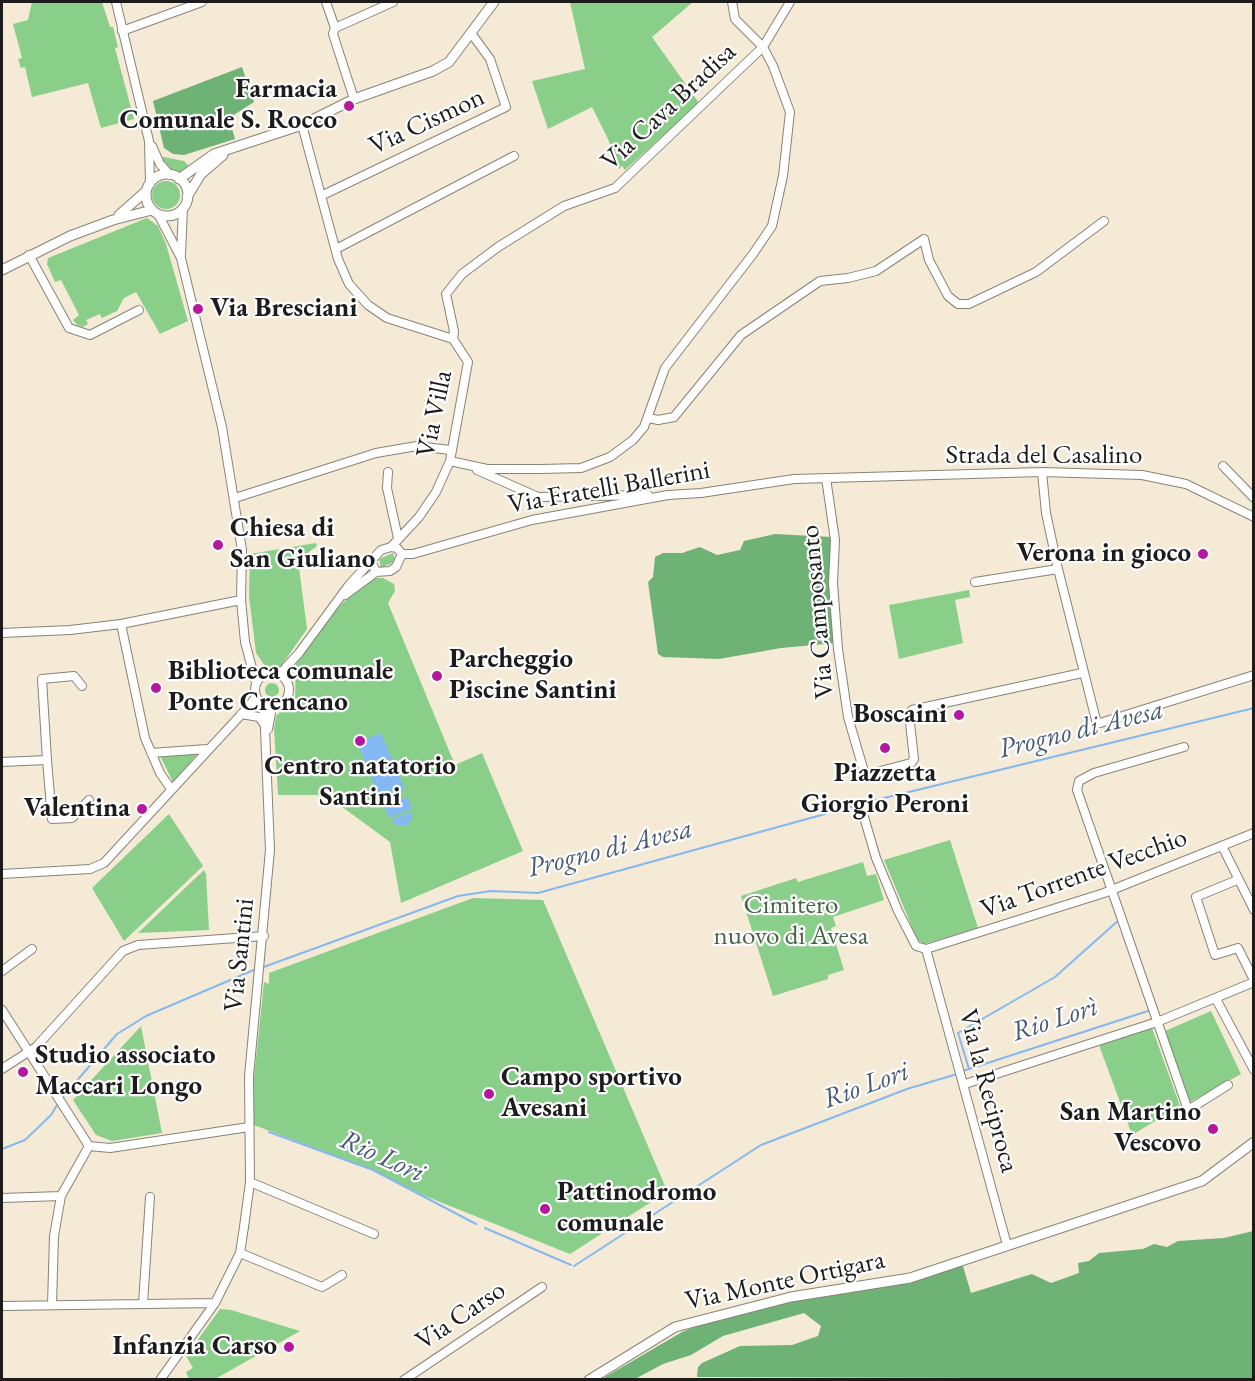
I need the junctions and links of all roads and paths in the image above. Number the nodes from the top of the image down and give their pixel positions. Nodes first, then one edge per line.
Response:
1 (116, 2) edge
2 (202, 2) edge
3 (326, 2) edge
4 (393, 2) edge
5 (494, 2) edge
6 (732, 2) edge
7 (790, 2) edge
8 (335, 28) junction
9 (122, 31) junction
10 (471, 33) junction
11 (763, 47) junction
12 (354, 99) junction
13 (302, 124) junction
14 (149, 141) junction
15 (232, 148) junction
16 (514, 156) dead end
17 (174, 177) junction
18 (148, 187) junction
19 (322, 195) junction
20 (187, 197) junction
21 (183, 208) junction
22 (155, 212) junction
23 (113, 220) junction
24 (1104, 221) dead end
25 (336, 249) junction
26 (30, 255) junction
27 (182, 258) junction
28 (2, 270) edge
29 (139, 310) dead end
30 (453, 339) junction
31 (649, 418) junction
32 (450, 450) junction
33 (450, 461) junction
34 (468, 466) junction
35 (1223, 466) dead end
36 (388, 472) dead end
37 (1042, 472) junction
38 (826, 478) junction
39 (668, 495) junction
40 (235, 498) junction
41 (1254, 498) edge
42 (1254, 517) edge
43 (398, 538) junction
44 (391, 547) junction
45 (402, 554) junction
46 (371, 561) junction
47 (1058, 569) junction
48 (376, 572) junction
49 (975, 582) dead end
50 (241, 600) junction
51 (337, 602) junction
52 (121, 624) junction
53 (2, 633) edge
54 (250, 663) junction
55 (1082, 673) junction
56 (265, 675) junction
57 (1254, 675) edge
58 (282, 678) junction
59 (256, 683) junction
60 (82, 687) dead end
61 (263, 702) junction
62 (241, 714) junction
63 (264, 724) junction
64 (266, 733) junction
65 (1184, 747) dead end
66 (207, 749) junction
67 (151, 753) junction
68 (47, 760) junction
69 (2, 762) edge
70 (171, 789) junction
71 (89, 800) dead end
72 (864, 817) dead end
73 (1254, 833) edge
74 (1222, 846) junction
75 (2, 874) edge
76 (1237, 880) junction
77 (1113, 889) junction
78 (1254, 910) edge
79 (264, 936) junction
80 (32, 949) dead end
81 (926, 949) junction
82 (2, 971) edge
83 (1254, 981) edge
84 (1216, 999) junction
85 (2, 1010) edge
86 (1157, 1022) junction
87 (33, 1049) junction
88 (2, 1069) edge
89 (1254, 1070) edge
90 (964, 1079) junction
91 (1228, 1085) dead end
92 (249, 1128) junction
93 (1254, 1142) edge
94 (89, 1146) junction
95 (250, 1182) junction
96 (61, 1196) junction
97 (2, 1197) edge
98 (150, 1197) dead end
99 (374, 1234) dead end
100 (1004, 1246) junction
101 (240, 1252) junction
102 (342, 1275) dead end
103 (542, 1287) dead end
104 (215, 1303) junction
105 (143, 1304) junction
106 (52, 1305) junction
107 (2, 1306) edge
108 (160, 1380) edge
109 (404, 1380) edge
110 (589, 1380) edge

1 - 9 street
2 - 9 street
3 - 8 street
4 - 8 street
5 - 10 street
6 - 11 street
7 - 11 street, Via Cava Bradisa
8 - 12 street
9 - 14 street
10 - 12 street
10 - 19 street, Via Cismon
11 - 30 street, Via Cava Bradisa
11 - 31 street
12 - 13 street
13 - 15 street
13 - 19 street, Via Villa
14 - 17 street
14 - 18 street
15 - 17 street
15 - 20 street
16 - 25 street
17 - 18 street
17 - 20 street
18 - 22 street
18 - 23 street
19 - 25 street, Via Villa
20 - 21 street
21 - 22 street
21 - 27 street
22 - 23 street
22 - 27 street
23 - 26 street
24 - 31 street
25 - 30 street, Via Villa
26 - 28 street
26 - 29 street
27 - 40 street, Via Santini
30 - 32 street, Via Villa
31 - 34 street
32 - 33 street, Via Villa
32 - 40 street
33 - 34 street
33 - 43 street, Via Villa
34 - 39 street
35 - 41 street
36 - 43 street, Via Villa
37 - 38 street, Strada del Casalino
37 - 42 street, Strada del Casalino
37 - 47 street
38 - 39 street, Via Fratelli Ballerini
38 - 55 street, Via Camposanto
39 - 45 street, Via Fratelli Ballerini
40 - 50 street, Via Santini
43 - 44 street, Via Villa
44 - 45 street
44 - 46 street, Via Villa
45 - 48 street, Via Villa
46 - 48 street
46 - 51 street, Via Villa
47 - 49 street
47 - 55 street
48 - 51 street, Via Villa
50 - 52 street
50 - 54 street, Via Santini
51 - 58 street, Via Villa
52 - 53 street
52 - 67 street
54 - 56 street
54 - 59 street, Via Santini
55 - 57 street
56 - 58 street
56 - 59 street
58 - 61 street, Via Santini
59 - 61 street, Via Santini
60 - 68 street
61 - 62 street
61 - 63 street, Via Santini
61 - 64 street, Via Santini
62 - 63 street
62 - 66 street
63 - 64 street, Via Santini
64 - 79 street, Via Santini
65 - 77 street
66 - 67 street
66 - 70 street
67 - 70 street
68 - 69 street
68 - 71 street
70 - 75 street
72 - 81 street
73 - 74 street, Via Torrente Vecchio
74 - 76 street
74 - 77 street, Via Torrente Vecchio
76 - 78 street
76 - 83 street
77 - 81 street, Via Torrente Vecchio
77 - 86 street
79 - 87 street
79 - 92 street, Via Santini
80 - 82 street
81 - 90 street, Via la Reciproca
83 - 84 street
84 - 86 street
84 - 89 street
85 - 87 street
86 - 90 street
86 - 91 street
87 - 88 street
87 - 94 street
90 - 100 street, Via la Reciproca
92 - 94 street
92 - 95 street, Via Santini
93 - 100 street, Via Monte Ortigara
94 - 96 street
95 - 99 street
95 - 101 street, Via Santini
96 - 97 street
96 - 106 street
98 - 105 street
100 - 110 street, Via Monte Ortigara
101 - 102 street
101 - 104 street, Via Santini
103 - 109 street, Via Carso
104 - 105 street
104 - 108 street, Via Santini
105 - 106 street
106 - 107 street

